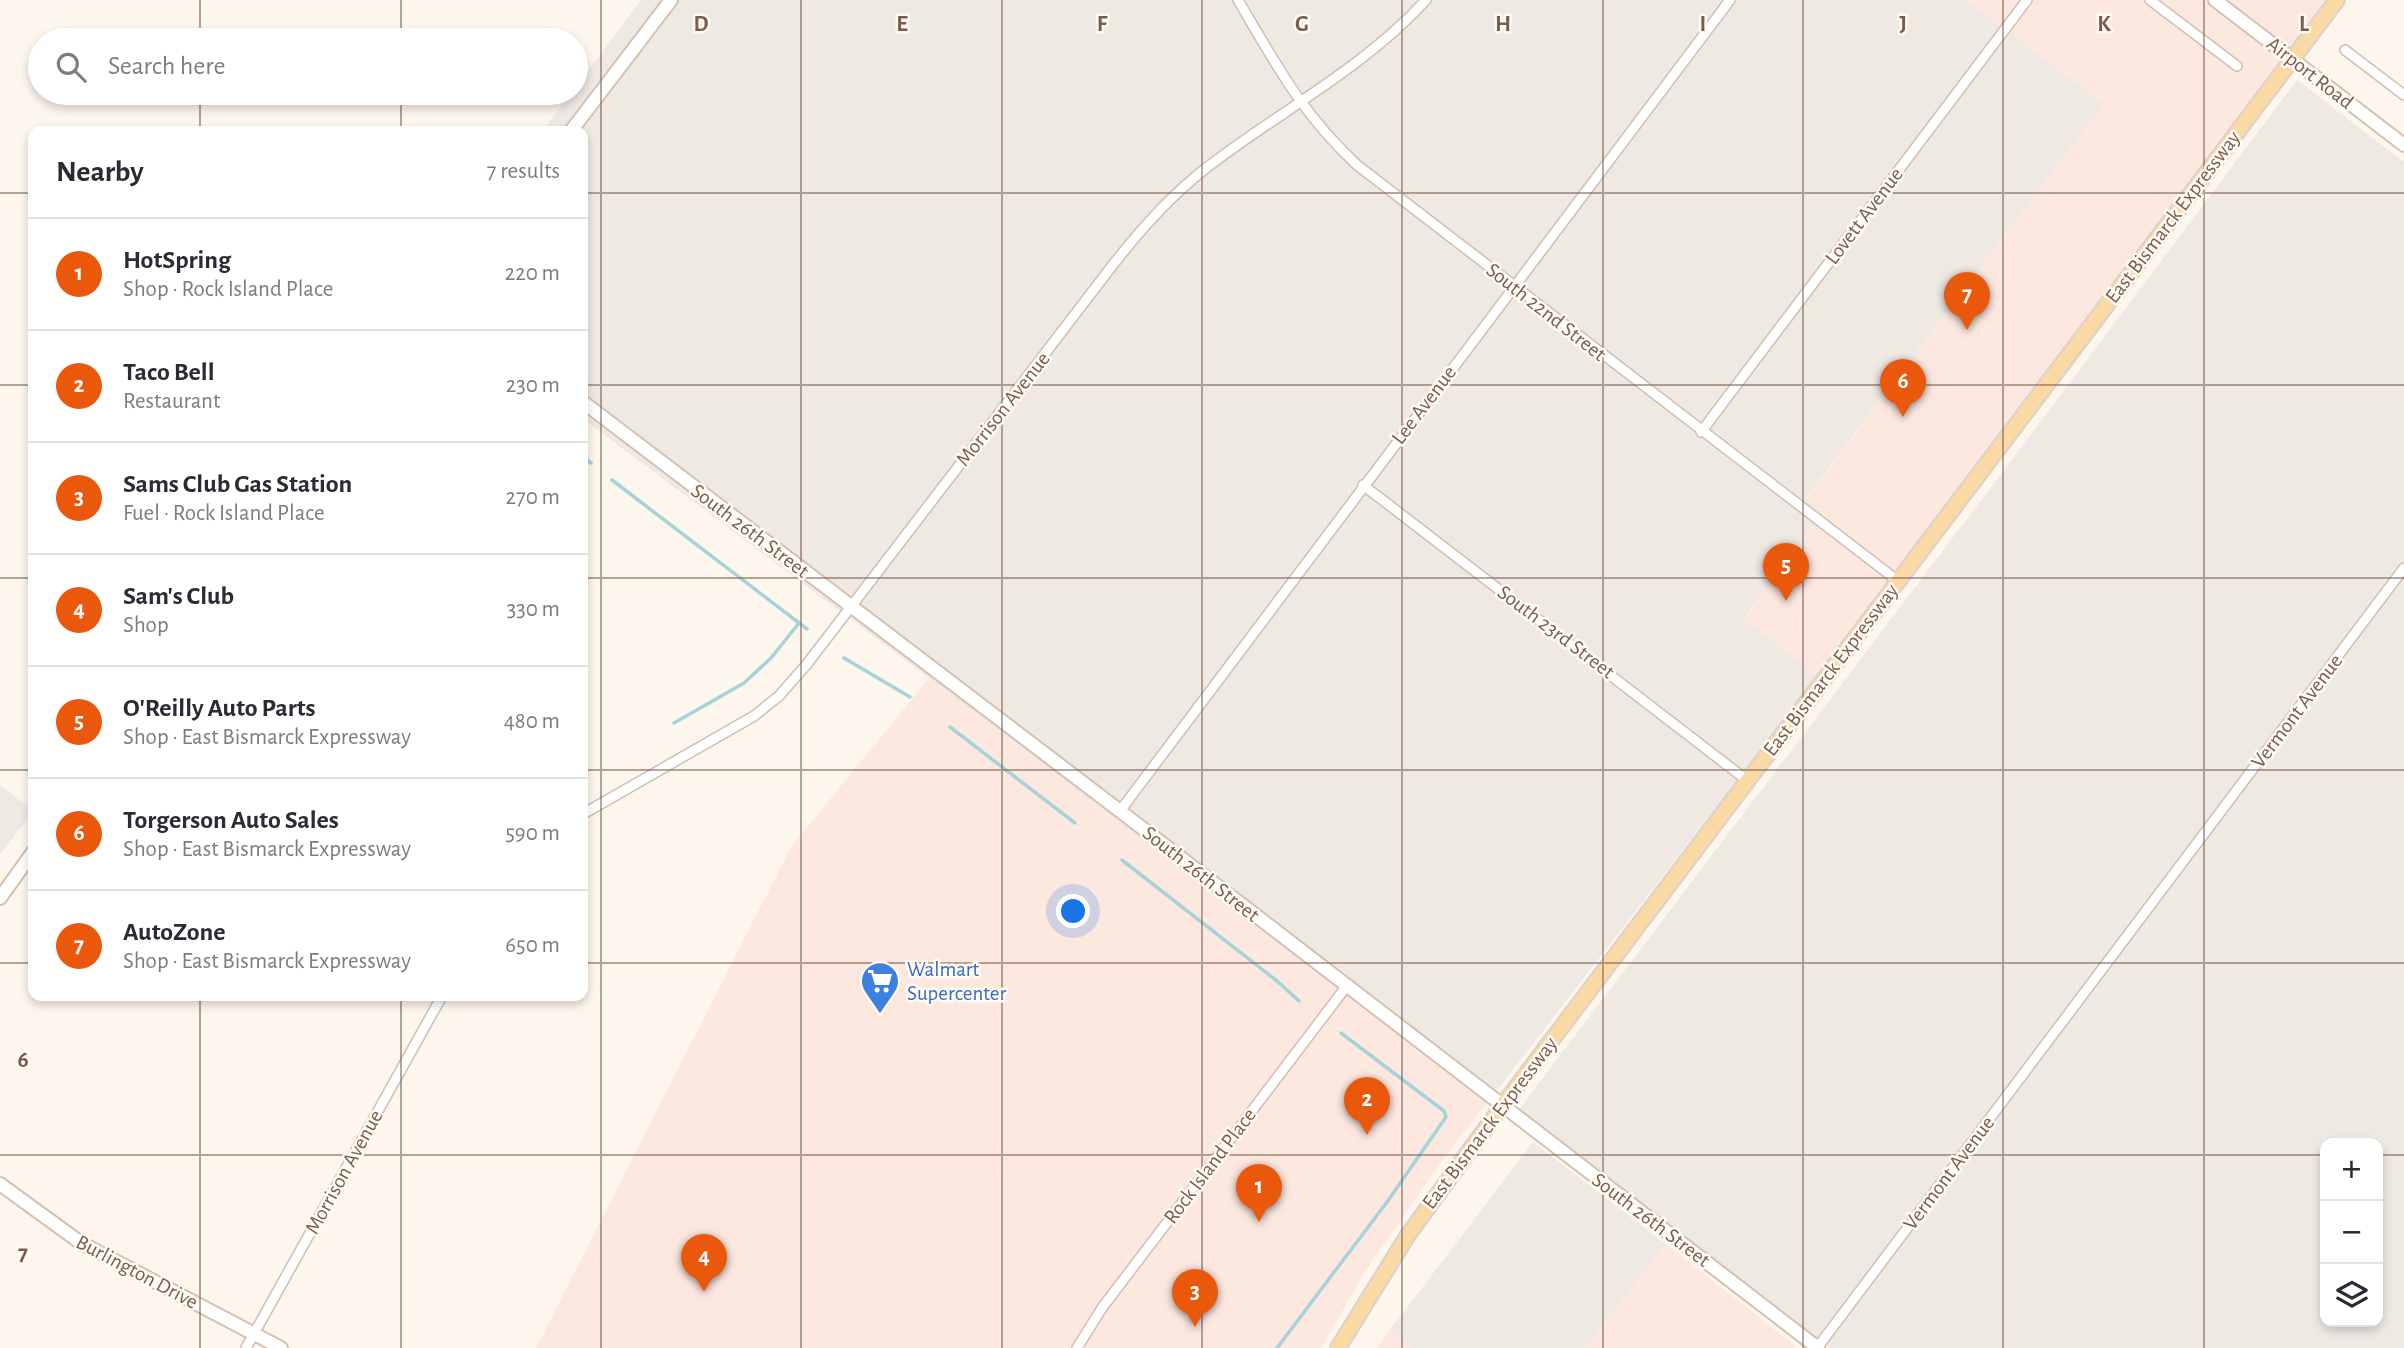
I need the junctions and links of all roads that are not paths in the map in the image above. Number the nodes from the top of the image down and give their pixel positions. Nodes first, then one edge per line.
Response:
1 (671, 0) edge
2 (1238, 0) edge
3 (1426, 0) edge
4 (1730, 0) edge
5 (2027, 0) edge
6 (2150, 0) edge
7 (2215, 0) edge
8 (2337, 0) edge
9 (2346, 50) dead end
10 (2292, 59) junction
11 (2237, 66) dead end
12 (2404, 95) edge
13 (1300, 103) junction
14 (575, 126) edge
15 (2404, 145) edge
16 (1514, 287) junction
17 (588, 406) edge
18 (1702, 432) junction
19 (1363, 485) junction
20 (2404, 568) edge
21 (1898, 581) junction
22 (851, 607) junction
23 (1748, 781) junction
24 (588, 811) edge
25 (1120, 811) junction
26 (28, 859) edge
27 (0, 898) edge
28 (1346, 987) junction
29 (439, 1001) edge
30 (1502, 1106) junction
31 (0, 1184) edge
32 (254, 1334) junction
33 (246, 1348) edge
34 (281, 1348) edge
35 (1077, 1348) edge
36 (1338, 1348) edge
37 (1818, 1348) edge

1 - 14 street
2 - 13 street, South 22nd Street
3 - 13 street, Morrison Avenue
4 - 16 street, Lee Avenue
5 - 18 street, Lovett Avenue
6 - 11 street
7 - 10 street, Airport Road
8 - 10 main road, East Bismarck Expressway
9 - 12 street
10 - 15 street, Airport Road
10 - 21 main road, East Bismarck Expressway
13 - 16 street, South 22nd Street
13 - 22 street, Morrison Avenue
16 - 18 street, South 22nd Street
16 - 19 street, Lee Avenue
17 - 22 street, South 26th Street
18 - 21 street, South 22nd Street
19 - 23 street, South 23rd Street
19 - 25 street, Lee Avenue
20 - 37 street, Vermont Avenue
21 - 23 main road, East Bismarck Expressway
22 - 24 street, Morrison Avenue
22 - 25 street, South 26th Street
23 - 30 main road, East Bismarck Expressway
25 - 28 street, South 26th Street
26 - 27 street
28 - 30 street, South 26th Street
28 - 35 street, Rock Island Place
29 - 32 street, Morrison Avenue
30 - 36 main road, East Bismarck Expressway
30 - 37 street, South 26th Street
31 - 32 street, Burlington Drive
32 - 33 street, Morrison Avenue
32 - 34 street, Burlington Drive

